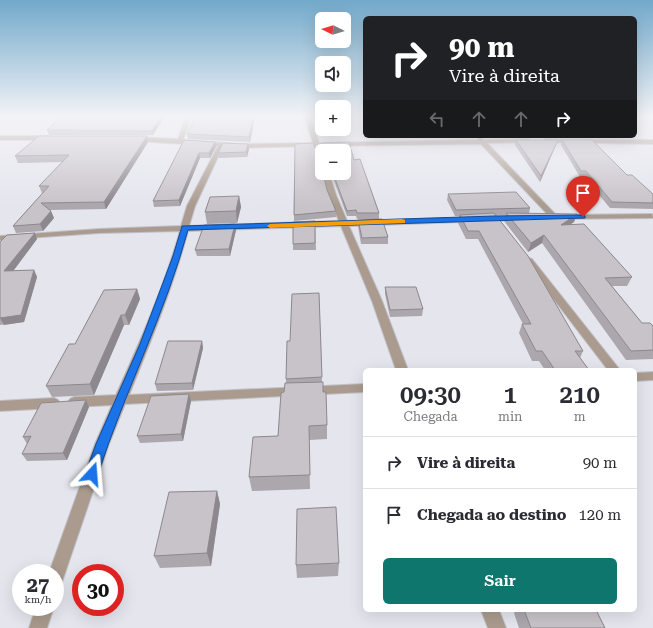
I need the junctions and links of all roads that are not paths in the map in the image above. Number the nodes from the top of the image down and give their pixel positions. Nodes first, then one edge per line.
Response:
1 (220, 146) edge
2 (487, 146) edge
3 (328, 180) edge
4 (652, 216) edge
5 (540, 217) edge
6 (555, 217) junction
7 (495, 218) junction
8 (525, 218) edge
9 (344, 223) junction
10 (185, 228) junction
11 (504, 230) edge
12 (0, 238) edge
13 (523, 254) edge
14 (401, 368) edge
15 (612, 368) edge
16 (653, 376) edge
17 (637, 377) edge
18 (363, 388) edge
19 (121, 399) junction
20 (0, 406) edge
21 (60, 564) edge
22 (491, 612) edge
23 (42, 616) edge
24 (38, 628) edge
25 (497, 628) edge

1 - 10 street
2 - 6 street
3 - 9 street
4 - 6 street
5 - 6 street
7 - 8 street
7 - 9 street
7 - 11 street
9 - 10 street
9 - 14 street
10 - 12 street
10 - 19 street
13 - 15 street
16 - 17 street
18 - 19 street
19 - 20 street
19 - 21 street
22 - 25 street
23 - 24 street

